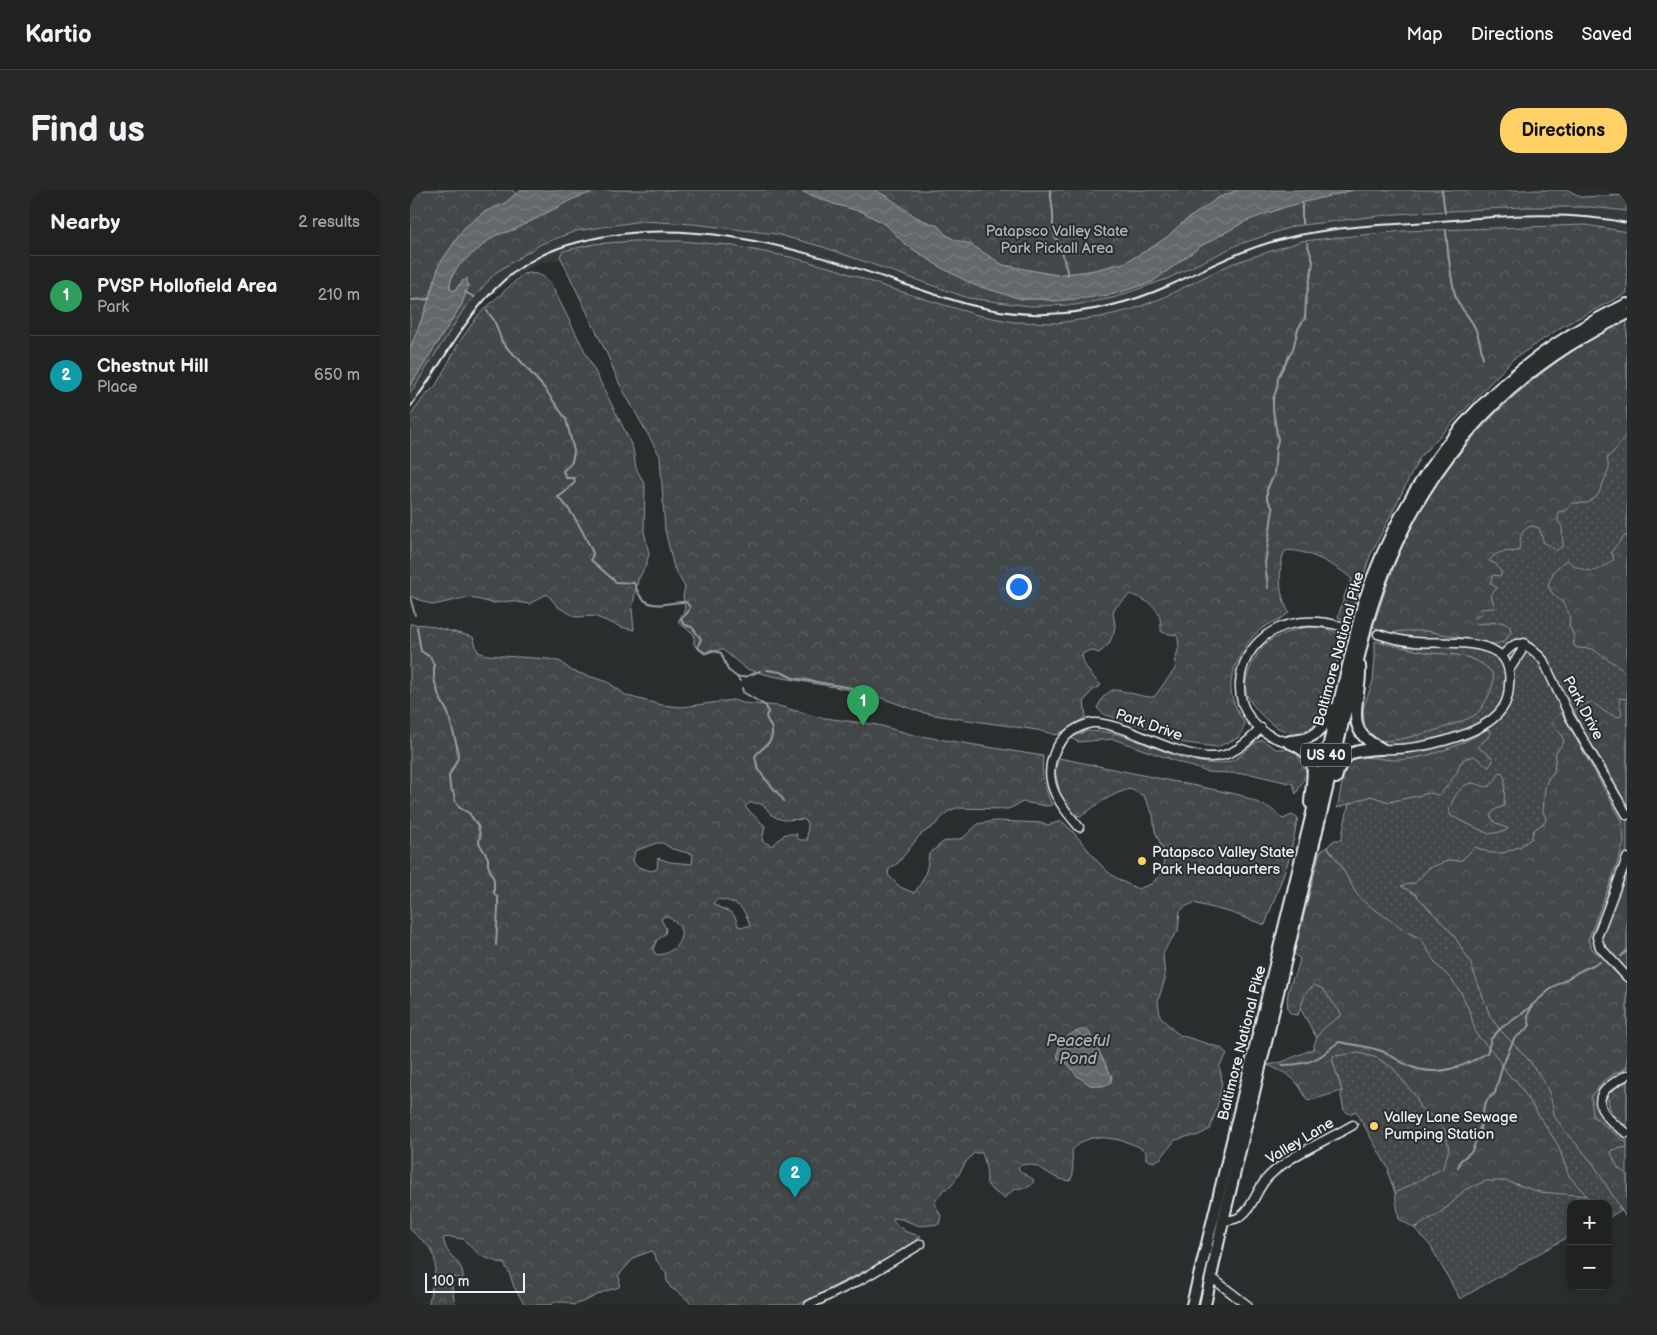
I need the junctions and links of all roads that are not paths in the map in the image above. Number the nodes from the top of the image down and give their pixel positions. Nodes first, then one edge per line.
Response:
1 (1627, 304) edge
2 (1627, 314) edge
3 (1341, 626) tunnel mouth
4 (1378, 634) tunnel mouth
5 (1524, 643) junction
6 (1359, 656) junction
7 (1502, 656) junction
8 (1509, 670) junction
9 (1345, 678) junction
10 (1261, 728) junction
11 (1288, 742) junction
12 (1382, 749) junction
13 (1627, 815) edge
14 (1318, 825) junction
15 (1079, 827) dead end
16 (1307, 833) junction
17 (1627, 858) edge
18 (1627, 977) edge
19 (1627, 1075) edge
20 (1353, 1125) dead end
21 (1627, 1133) edge
22 (1223, 1221) junction
23 (921, 1244) dead end
24 (1211, 1277) junction
25 (809, 1305) edge
26 (1192, 1305) edge
27 (1205, 1305) edge
28 (1247, 1305) edge

1 - 9 main road, Baltimore National Pike / US 40
2 - 6 main road, Baltimore National Pike / US 40
3 - 10 street
4 - 7 street
5 - 7 street
5 - 8 street
5 - 13 street, Park Drive
6 - 12 main road
6 - 14 main road, Baltimore National Pike / US 40
7 - 8 street
8 - 12 street
9 - 11 main road
9 - 16 main road, Baltimore National Pike / US 40
10 - 11 street
10 - 15 street, Park Drive
11 - 16 main road
12 - 14 main road
14 - 22 main road, Baltimore National Pike / US 40
16 - 26 main road, Baltimore National Pike / US 40
17 - 18 street
19 - 21 street
20 - 22 street, Valley Lane
22 - 24 main road, Baltimore National Pike / US 40
23 - 25 street
24 - 27 main road, Baltimore National Pike / US 40
24 - 28 street

